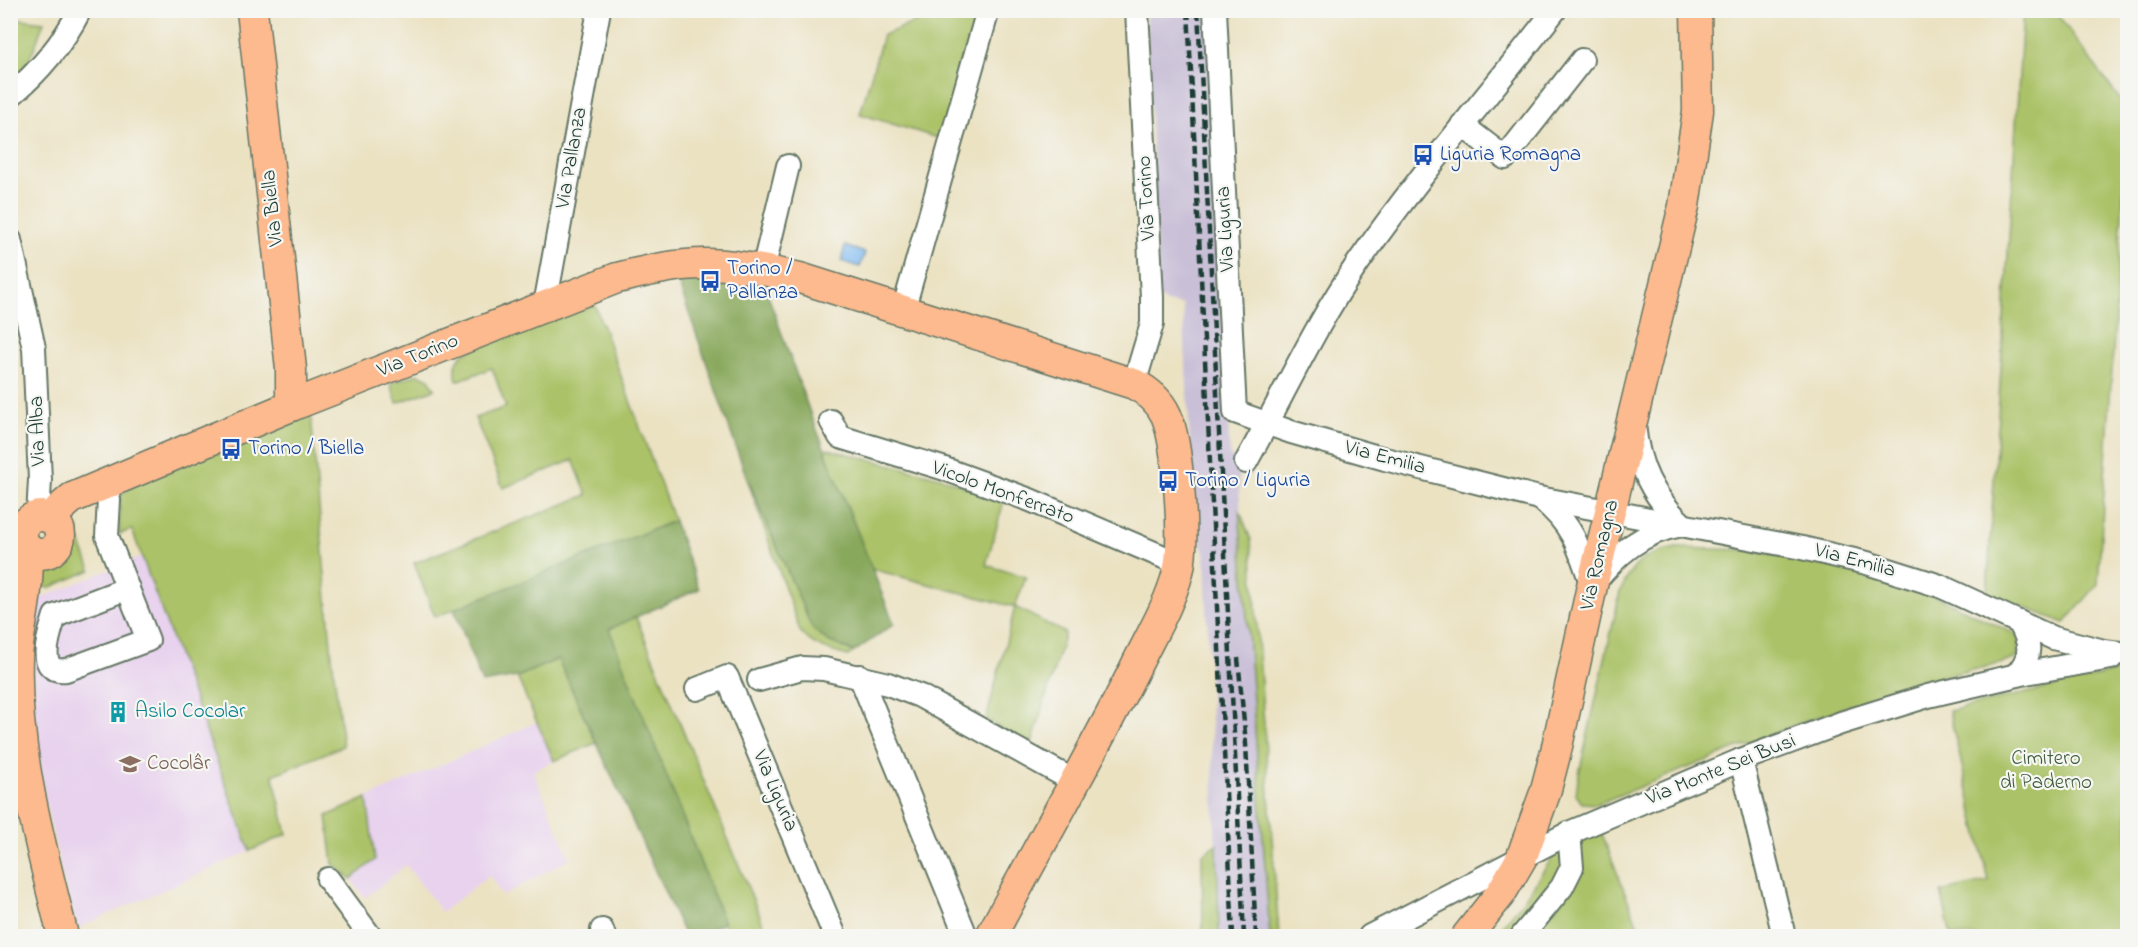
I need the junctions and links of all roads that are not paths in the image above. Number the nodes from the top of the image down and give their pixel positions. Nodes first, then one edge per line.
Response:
1 (80, 10) edge
2 (252, 10) edge
3 (599, 10) edge
4 (988, 10) edge
5 (1137, 10) edge
6 (1215, 10) edge
7 (1555, 10) edge
8 (1678, 10) edge
9 (1696, 10) edge
10 (1582, 60) dead end
11 (10, 96) edge
12 (1462, 125) junction
13 (1691, 157) junction
14 (788, 166) dead end
15 (10, 240) edge
16 (763, 270) junction
17 (545, 305) junction
18 (903, 311) junction
19 (1134, 384) junction
20 (291, 406) junction
21 (1633, 415) junction
22 (831, 421) dead end
23 (1267, 424) junction
24 (1246, 462) dead end
25 (94, 489) junction
26 (1539, 498) junction
27 (1610, 512) junction
28 (1683, 525) junction
29 (32, 532) edge
30 (1180, 564) junction
31 (1592, 586) junction
32 (128, 588) junction
33 (2019, 622) junction
34 (2053, 638) junction
35 (2127, 655) edge
36 (2094, 661) junction
37 (2016, 675) junction
38 (860, 676) junction
39 (759, 680) dead end
40 (697, 689) dead end
41 (1741, 759) junction
42 (1074, 781) junction
43 (20, 792) edge
44 (1569, 833) junction
45 (1521, 859) junction
46 (328, 879) dead end
47 (63, 936) edge
48 (370, 936) edge
49 (835, 936) edge
50 (966, 936) edge
51 (991, 936) edge
52 (1370, 936) edge
53 (1467, 936) edge
54 (1522, 936) edge
55 (1784, 936) edge

1 - 11 street
2 - 20 main road, Via Biella
3 - 17 street, Via Pallanza
4 - 18 street
5 - 19 street, Via Torino
6 - 23 street, Via Liguria
7 - 12 street
8 - 13 main road, Via Romagna
9 - 13 main road, Via Romagna
10 - 12 street
12 - 23 street
13 - 21 main road, Via Romagna
14 - 16 street
15 - 29 street, Via Alba
16 - 17 main road, Via Torino
16 - 18 main road, Via Torino
17 - 20 main road, Via Torino
18 - 19 main road, Via Torino
19 - 30 main road, Via Torino
20 - 25 main road, Via Torino
21 - 27 main road, Via Romagna
21 - 28 street
22 - 30 street, Vicolo Monferrato
23 - 24 street
23 - 26 street, Via Emilia
25 - 29 main road
25 - 32 street
26 - 27 street, Via Emilia
26 - 31 street, Via Emilia
27 - 28 street, Via Emilia
27 - 31 main road, Via Romagna
28 - 31 street, Via Emilia
28 - 33 street, Via Emilia
29 - 43 main road, Via Alba
30 - 42 main road
31 - 45 main road, Via Romagna
32 - 32 street
33 - 34 street, Via Emilia
33 - 37 street
34 - 35 street, Via Emilia
34 - 36 street, Via Emilia
35 - 36 street, Via Emilia
36 - 37 street, Via Monte Sei Busi
37 - 41 street, Via Monte Sei Busi
38 - 39 street
38 - 42 street
38 - 50 street
40 - 49 street, Via Liguria
41 - 44 street, Via Monte Sei Busi
41 - 55 street
42 - 51 main road
43 - 47 main road, Via Alba
44 - 45 street, Via Monte Sei Busi
44 - 54 street
45 - 52 street, Via Monte Sei Busi
45 - 53 main road, Via Romagna
46 - 48 street

